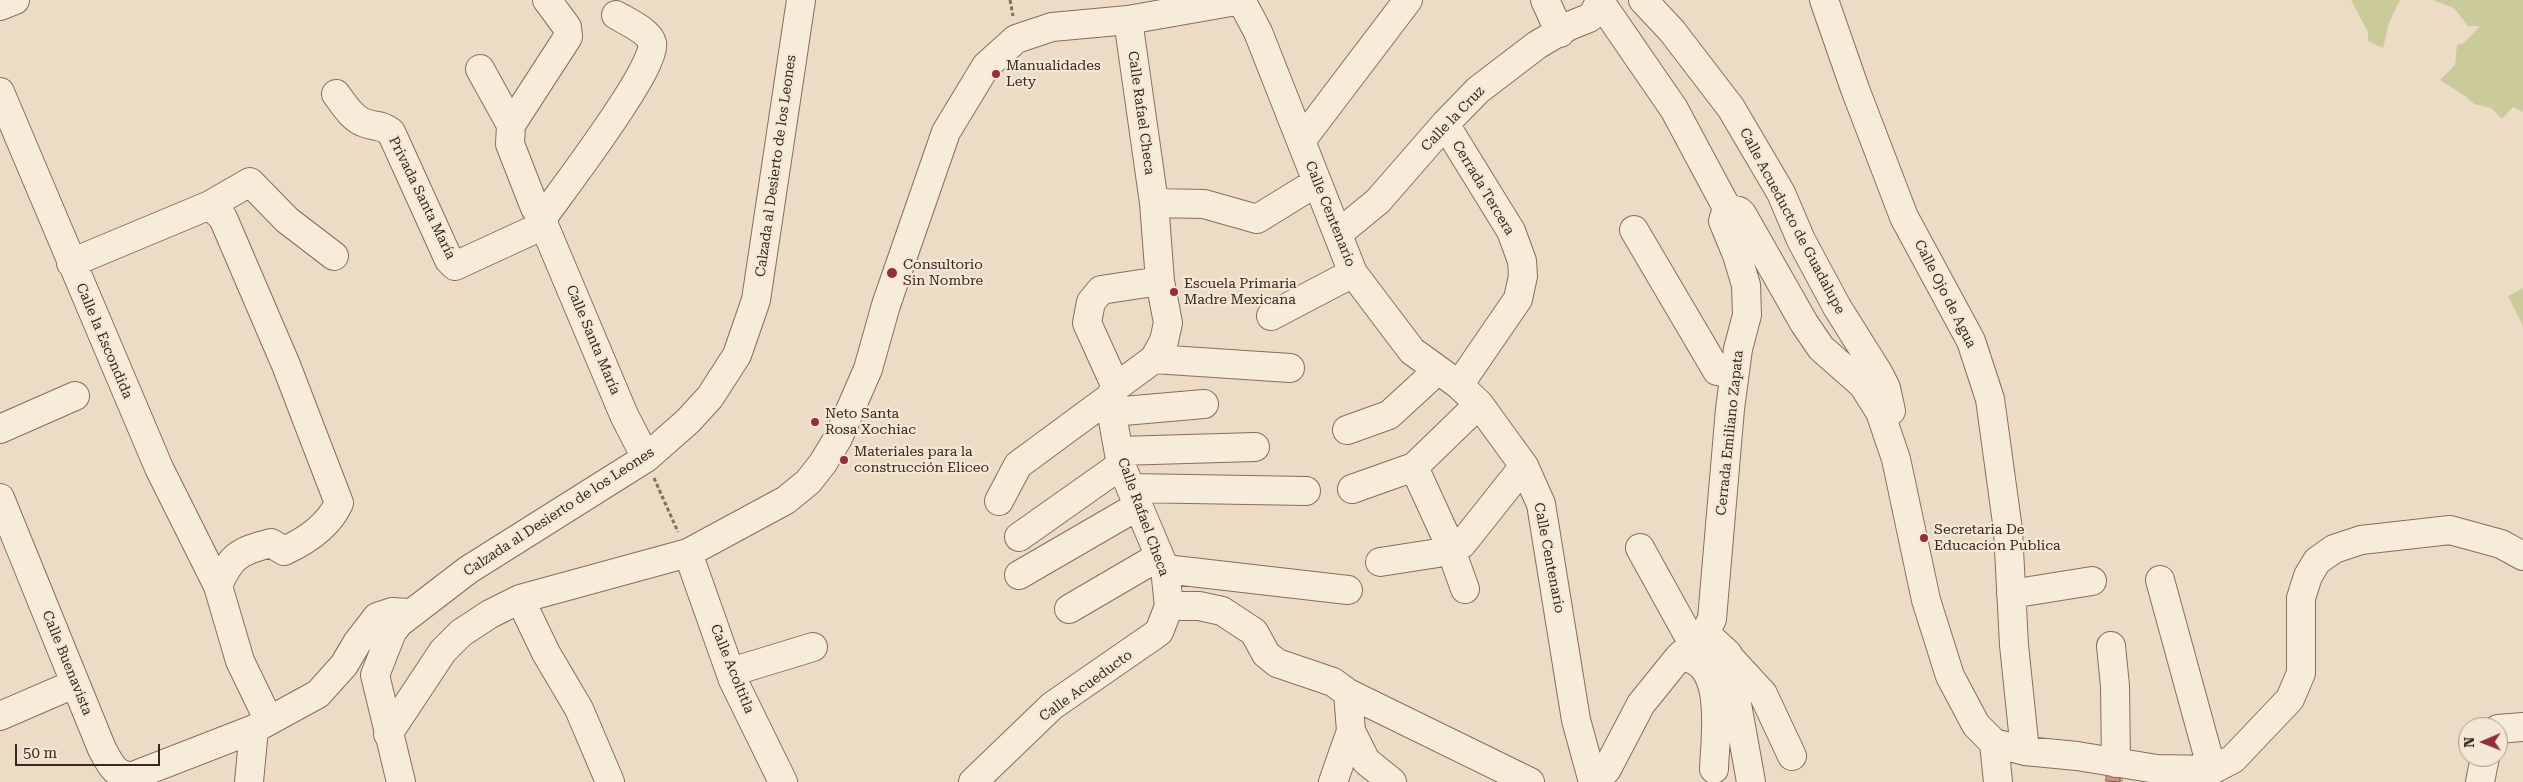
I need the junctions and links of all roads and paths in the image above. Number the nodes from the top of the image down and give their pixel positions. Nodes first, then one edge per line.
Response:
1 (15, 0) edge
2 (547, 0) edge
3 (801, 0) edge
4 (1242, 0) edge
5 (1408, 0) edge
6 (1545, 0) edge
7 (1643, 0) edge
8 (1824, 0) edge
9 (1600, 1) edge
10 (0, 6) edge
11 (616, 15) dead end
12 (1128, 20) junction
13 (1560, 33) junction
14 (480, 69) dead end
15 (0, 92) edge
16 (336, 94) dead end
17 (1445, 124) junction
18 (511, 125) junction
19 (1301, 141) junction
20 (1317, 182) junction
21 (1154, 203) junction
22 (210, 205) junction
23 (1727, 208) junction
24 (544, 221) junction
25 (1634, 230) dead end
26 (1339, 233) junction
27 (334, 256) dead end
28 (71, 264) junction
29 (1353, 273) junction
30 (1160, 281) junction
31 (1271, 316) dead end
32 (1154, 359) junction
33 (1735, 366) junction
34 (1290, 368) dead end
35 (1449, 377) junction
36 (75, 396) dead end
37 (1112, 399) junction
38 (1204, 404) dead end
39 (1479, 404) junction
40 (0, 429) edge
41 (1347, 430) dead end
42 (1887, 432) junction
43 (1255, 447) dead end
44 (646, 458) junction
45 (1524, 466) junction
46 (1414, 467) junction
47 (1127, 477) junction
48 (1352, 489) dead end
49 (1306, 491) dead end
50 (0, 498) edge
51 (999, 501) dead end
52 (1019, 537) dead end
53 (8, 540) edge
54 (1640, 548) dead end
55 (1451, 550) junction
56 (688, 552) junction
57 (2523, 556) edge
58 (1380, 562) dead end
59 (1162, 563) junction
60 (1019, 575) dead end
61 (2092, 580) dead end
62 (2160, 580) dead end
63 (218, 586) junction
64 (1465, 589) dead end
65 (1348, 590) dead end
66 (2011, 594) junction
67 (520, 598) junction
68 (1169, 606) junction
69 (1069, 609) dead end
70 (409, 613) junction
71 (1692, 644) junction
72 (2111, 646) dead end
73 (813, 647) dead end
74 (1728, 654) junction
75 (731, 672) junction
76 (74, 684) junction
77 (1348, 693) junction
78 (0, 716) edge
79 (262, 725) junction
80 (2523, 727) edge
81 (2508, 728) edge
82 (1351, 731) junction
83 (388, 734) junction
84 (1994, 744) junction
85 (2025, 751) junction
86 (1792, 756) dead end
87 (2116, 763) junction
88 (2482, 767) edge
89 (1714, 769) dead end
90 (2212, 770) junction
91 (250, 782) edge
92 (401, 782) edge
93 (610, 782) edge
94 (783, 782) edge
95 (973, 782) edge
96 (1333, 782) edge
97 (1392, 782) edge
98 (1530, 782) edge
99 (1594, 782) edge
100 (1752, 782) edge
101 (1998, 782) edge
102 (2480, 782) edge

1 - 10 street
2 - 18 street
3 - 44 street, Calzada al Desierto de los Leones
4 - 12 street
4 - 19 street, Calle Centenario
5 - 19 street
6 - 13 street
7 - 42 street, Calle Acueducto de Guadalupe
8 - 66 street, Calle Ojo de Agua
9 - 13 street, Calle la Cruz
9 - 23 street
11 - 24 street
12 - 21 street, Calle Rafael Checa
12 - 56 street
13 - 17 street, Calle la Cruz
14 - 18 street
15 - 28 street, Calle la Escondida
16 - 24 street, Privada Santa María
17 - 26 street, Calle la Cruz
17 - 35 street, Cerrada Tercera
18 - 24 street, Calle Santa María
19 - 20 street, Calle Centenario
20 - 21 street
20 - 26 street, Calle Centenario
21 - 30 street, Calle Rafael Checa
22 - 27 street
22 - 28 street
22 - 63 street
23 - 33 street, Cerrada Emiliano Zapata
23 - 42 street
24 - 44 street, Calle Santa María
25 - 33 street
26 - 29 street, Calle Centenario
28 - 63 street, Calle la Escondida
29 - 31 street
29 - 35 street, Calle Centenario
30 - 32 street, Calle Rafael Checa
30 - 37 street
32 - 34 street
32 - 37 street, Calle Rafael Checa
33 - 71 street, Cerrada Emiliano Zapata
35 - 39 street, Calle Centenario
35 - 41 street, Cerrada Tercera
36 - 40 street
37 - 38 street
37 - 47 street, Calle Rafael Checa
37 - 51 street
39 - 45 street, Calle Centenario
39 - 46 street
42 - 84 street
43 - 47 street
44 - 56 path
44 - 70 street, Calzada al Desierto de los Leones
45 - 55 street
45 - 99 street, Calle Centenario
46 - 48 street
46 - 55 street
47 - 49 street
47 - 52 street
47 - 59 street, Calle Rafael Checa
47 - 60 street
50 - 53 street, Calle Buenavista
53 - 76 street, Calle Buenavista
54 - 71 street
55 - 58 street
55 - 64 street
56 - 67 street
56 - 75 street, Calle Acoltitla
57 - 90 street
59 - 65 street
59 - 68 street, Calle Rafael Checa
59 - 69 street
61 - 66 street
62 - 90 street
63 - 79 street, Calle la Escondida
66 - 85 street, Calle Ojo de Agua
67 - 83 street
67 - 93 street
68 - 77 street
68 - 95 street, Calle Acueducto
70 - 79 street
70 - 83 street, Calzada al Desierto de los Leones
71 - 74 street
71 - 89 street
71 - 99 street, Cerrada Emiliano Zapata
72 - 87 street
73 - 75 street
74 - 86 street
74 - 100 street
75 - 94 street, Calle Acoltitla
76 - 78 street
76 - 79 street, Calle Buenavista
77 - 82 street
77 - 98 street
79 - 91 street
80 - 81 street
82 - 96 street
82 - 97 street
83 - 92 street, Calzada al Desierto de los Leones
84 - 85 street
84 - 101 street
85 - 87 street
87 - 90 street
88 - 102 street

